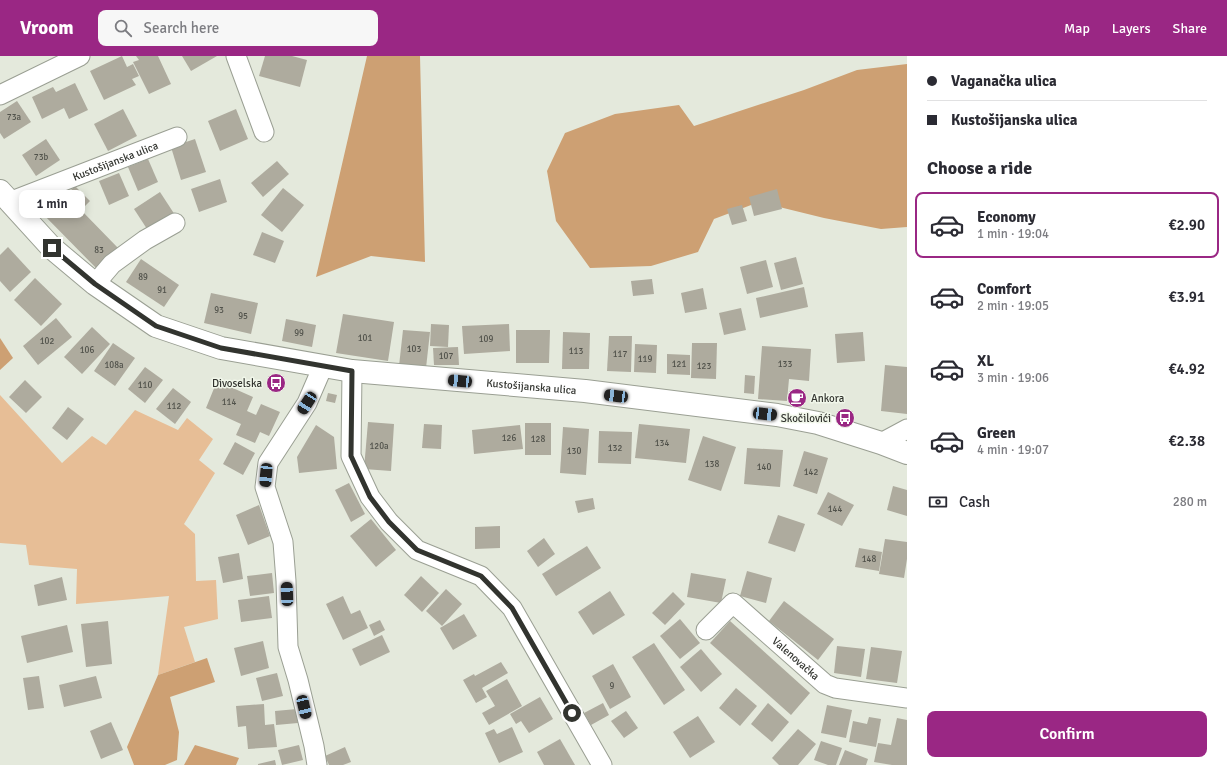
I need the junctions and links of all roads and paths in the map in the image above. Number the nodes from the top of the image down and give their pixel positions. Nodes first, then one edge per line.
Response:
1 (80, 56) edge
2 (236, 56) edge
3 (0, 95) edge
4 (264, 132) dead end
5 (177, 137) dead end
6 (5, 196) edge
7 (175, 222) dead end
8 (95, 284) junction
9 (323, 366) junction
10 (352, 371) junction
11 (907, 429) edge
12 (881, 443) junction
13 (907, 453) edge
14 (706, 630) dead end
15 (907, 698) edge
16 (316, 765) edge
17 (602, 765) edge

1 - 3 street
2 - 4 street
5 - 6 street, Kustošijanska ulica
6 - 8 street, Kustošijanska ulica
7 - 8 street
8 - 9 street, Kustošijanska ulica
9 - 10 street, Kustošijanska ulica
9 - 16 street
10 - 12 street, Kustošijanska ulica
10 - 17 street
11 - 12 street
12 - 13 street, Kustošijanska ulica
14 - 15 street, Valenovačka

